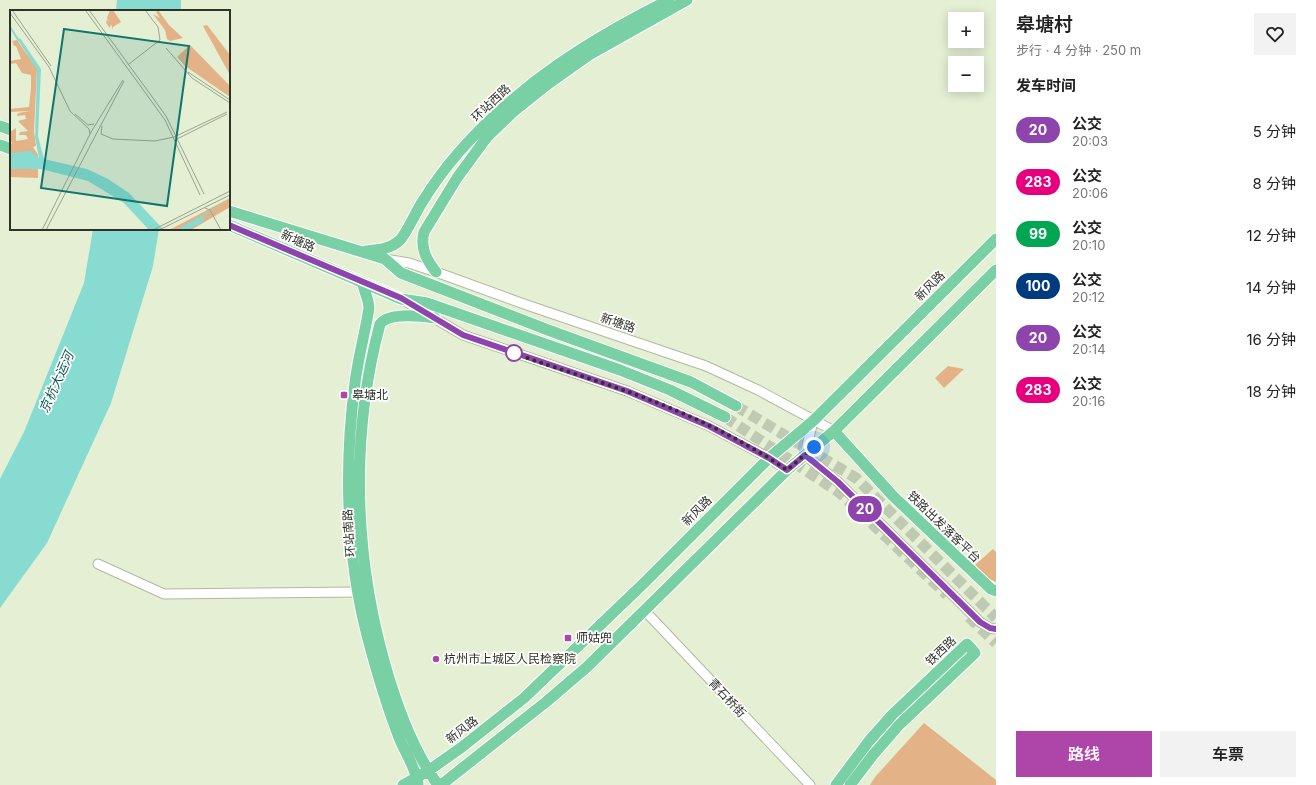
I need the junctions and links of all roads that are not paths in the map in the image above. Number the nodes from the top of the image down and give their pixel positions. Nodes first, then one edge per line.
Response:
1 (669, 0) edge
2 (687, 0) edge
3 (0, 126) edge
4 (10, 130) edge
5 (0, 145) edge
6 (10, 149) edge
7 (230, 211) edge
8 (230, 225) edge
9 (996, 239) edge
10 (361, 252) junction
11 (385, 259) junction
12 (996, 270) edge
13 (436, 272) junction
14 (362, 282) junction
15 (401, 298) junction
16 (435, 318) junction
17 (736, 406) tunnel mouth
18 (725, 417) tunnel mouth
19 (813, 421) junction
20 (834, 431) junction
21 (805, 455) junction
22 (769, 458) junction
23 (787, 470) junction
24 (98, 564) dead end
25 (996, 591) edge
26 (358, 592) junction
27 (645, 611) junction
28 (996, 630) edge
29 (428, 771) junction
30 (418, 781) edge
31 (403, 785) edge
32 (438, 785) edge
33 (441, 785) edge
34 (810, 785) edge
35 (836, 785) edge
36 (850, 785) edge

1 - 10 main road, 环站西路
2 - 13 main road, 环站西路
3 - 4 main road
5 - 6 main road
7 - 10 main road, 新塘路
8 - 14 main road, 新塘路
9 - 19 main road, 新风路
10 - 11 main road, 新塘路
11 - 13 street, 新塘路
11 - 17 main road, 新塘路
12 - 20 main road
13 - 19 street, 新塘路
14 - 15 main road, 新塘路
14 - 26 main road, 环站南路
15 - 16 street, 新塘路
15 - 18 main road, 新塘路
16 - 22 street, 新塘路
16 - 29 main road, 环站南路
19 - 20 street, 新塘路
19 - 21 street
19 - 22 main road, 新风路
20 - 21 main road
20 - 25 main road, 铁路出发落客平台
21 - 23 main road
21 - 28 street
22 - 23 street, 新塘路
22 - 29 main road, 新风路
23 - 27 main road
24 - 26 street
26 - 30 main road, 环站南路
27 - 33 main road
27 - 34 street, 青石桥街
29 - 30 main road, 新风路
29 - 32 main road, 环站南路
30 - 31 main road, 新风路
35 - 36 main road, 铁西路

